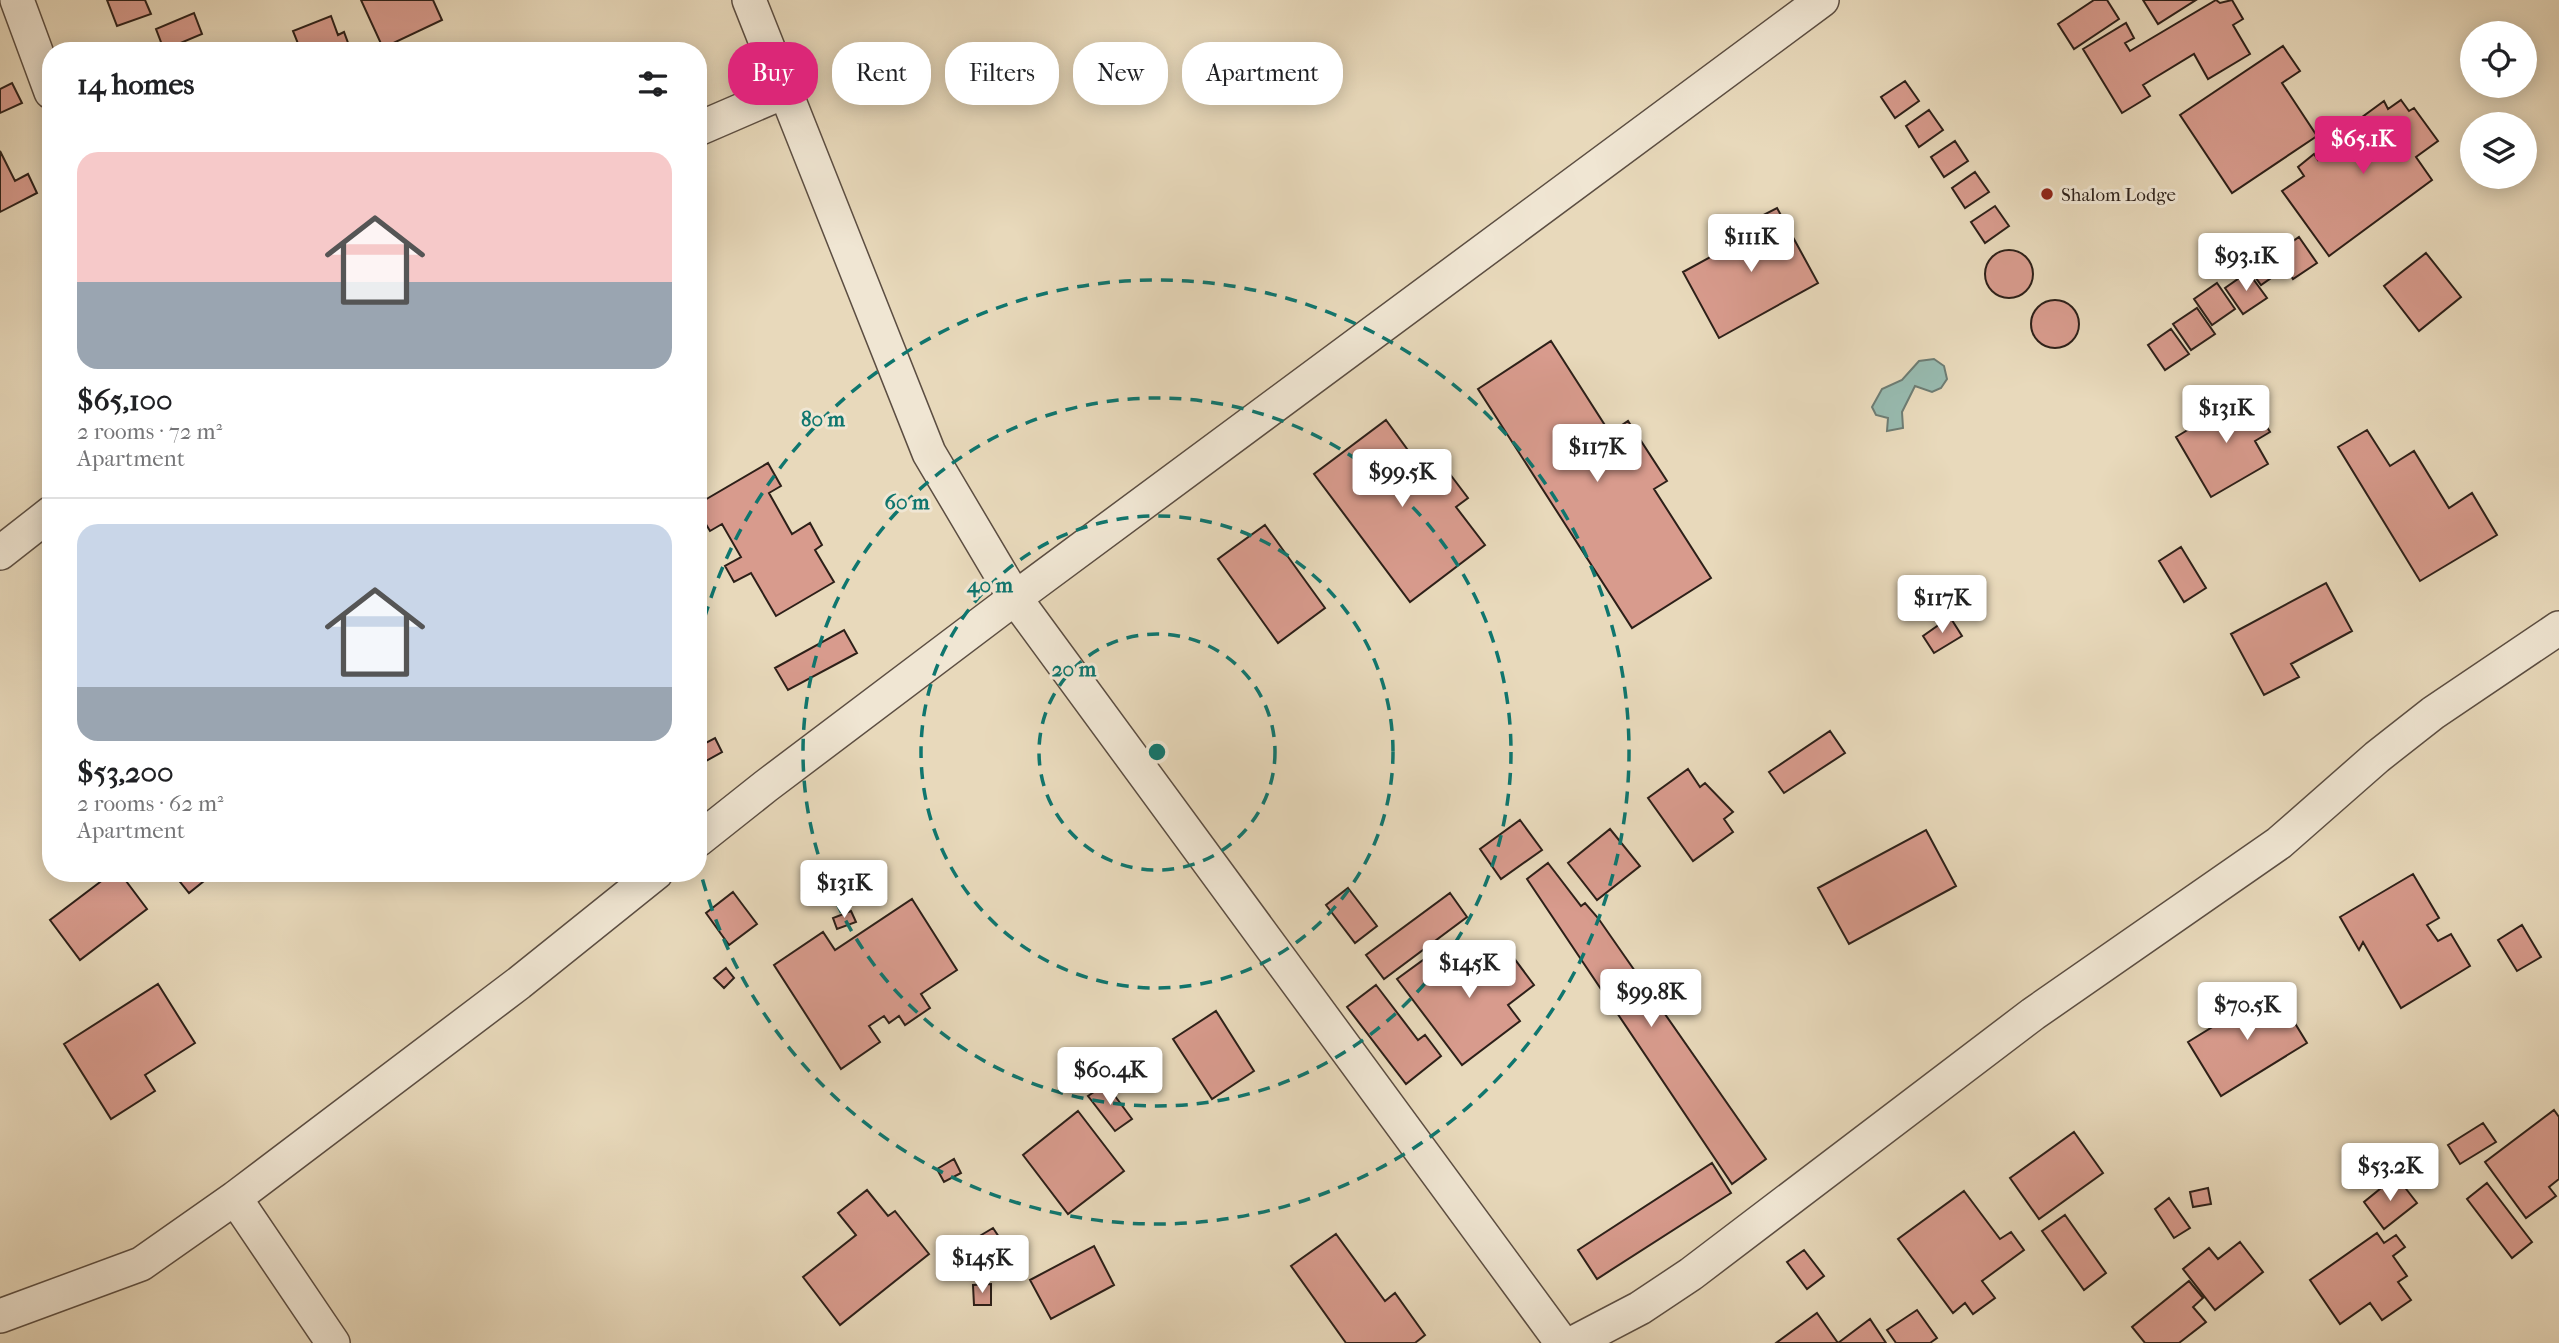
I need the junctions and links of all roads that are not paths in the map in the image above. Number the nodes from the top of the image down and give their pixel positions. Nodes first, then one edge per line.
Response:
1 (16, 0) edge
2 (749, 0) edge
3 (1822, 0) edge
4 (766, 42) edge
5 (42, 68) edge
6 (754, 105) edge
7 (792, 105) edge
8 (707, 125) edge
9 (42, 520) edge
10 (0, 553) edge
11 (1015, 598) junction
12 (2559, 628) edge
13 (707, 833) edge
14 (645, 882) edge
15 (235, 1198) junction
16 (0, 1316) edge
17 (333, 1343) edge
18 (1562, 1343) edge
19 (1573, 1343) edge

1 - 5 street
2 - 4 street
3 - 11 street
6 - 8 street
7 - 11 street
9 - 10 street
11 - 13 street
11 - 18 street
12 - 19 street
14 - 15 street
15 - 16 street
15 - 17 street

